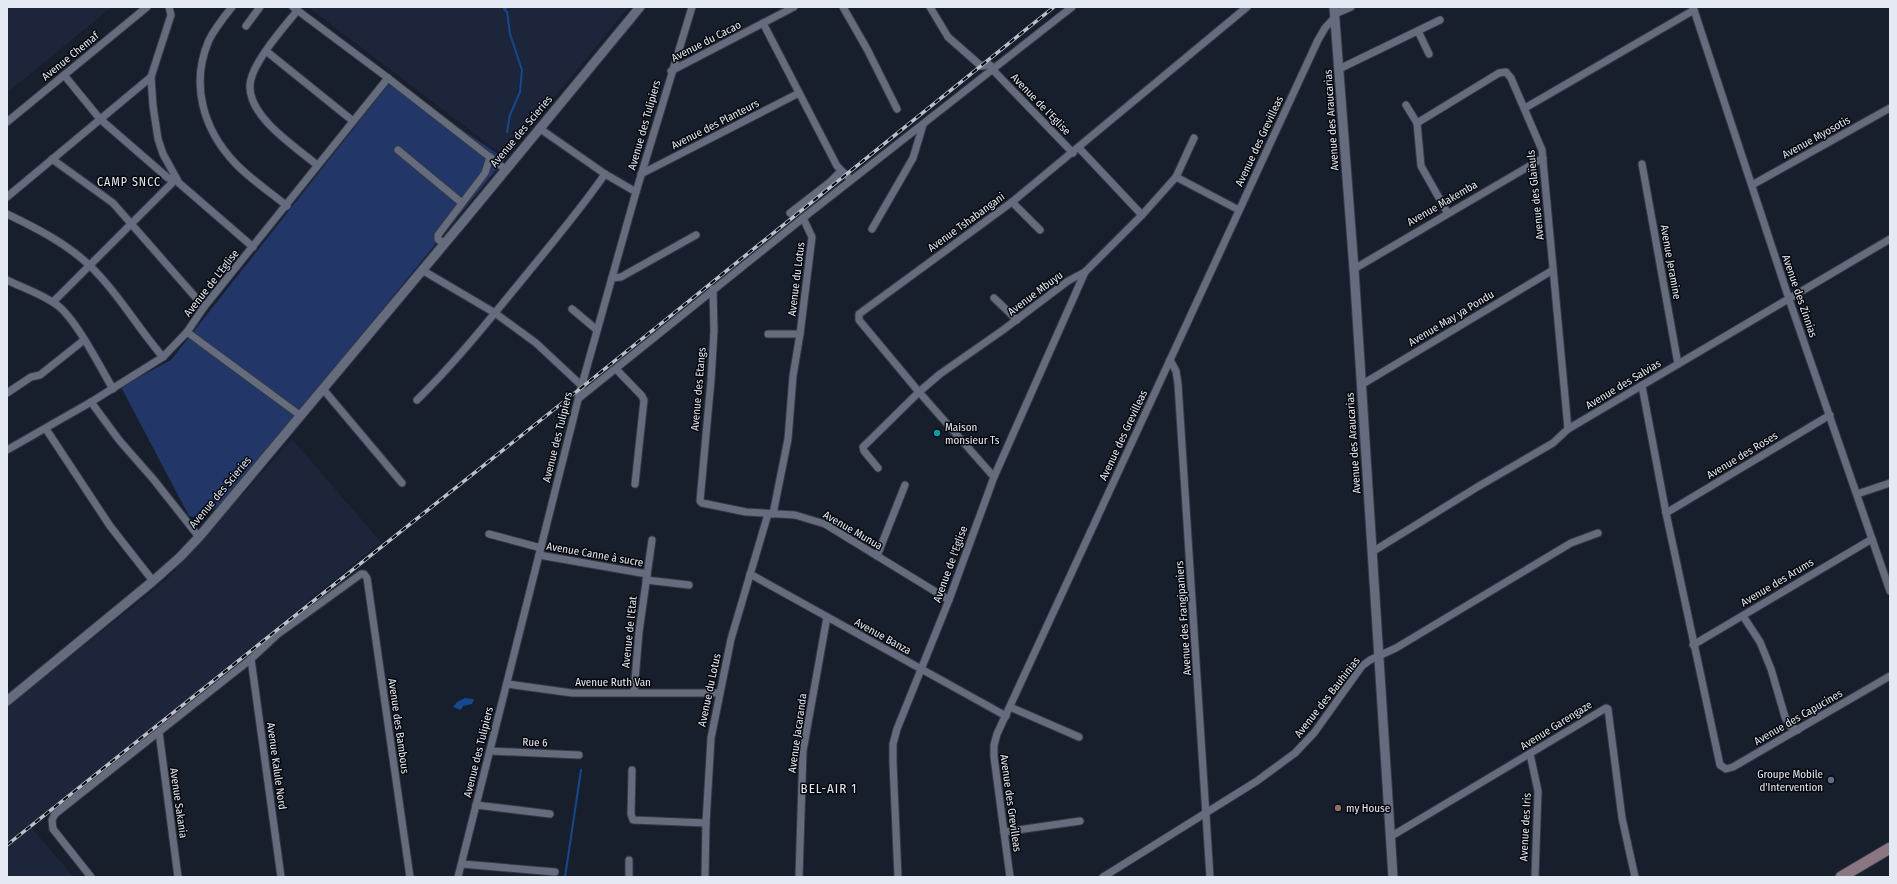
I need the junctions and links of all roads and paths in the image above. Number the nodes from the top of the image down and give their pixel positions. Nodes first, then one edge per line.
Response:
1 (148, 7) edge
2 (169, 7) edge
3 (232, 7) edge
4 (260, 7) edge
5 (640, 7) edge
6 (692, 7) edge
7 (794, 7) edge
8 (843, 7) edge
9 (930, 7) edge
10 (1072, 7) edge
11 (1247, 7) edge
12 (1351, 7) edge
13 (295, 9) edge
14 (1693, 9) edge
15 (1335, 13) edge
16 (1440, 20) dead end
17 (763, 23) junction
18 (246, 26) dead end
19 (1418, 31) junction
20 (266, 51) junction
21 (1429, 54) dead end
22 (1339, 68) junction
23 (993, 70) junction
24 (671, 71) junction
25 (64, 75) junction
26 (151, 77) junction
27 (388, 78) junction
28 (799, 93) junction
29 (1406, 104) dead end
30 (1525, 108) junction
31 (1890, 108) edge
32 (897, 109) dead end
33 (100, 119) junction
34 (353, 121) junction
35 (7, 122) edge
36 (1417, 123) junction
37 (923, 124) junction
38 (539, 128) junction
39 (1194, 138) dead end
40 (398, 150) dead end
41 (1076, 151) junction
42 (490, 157) junction
43 (1543, 158) junction
44 (52, 160) junction
45 (1642, 164) dead end
46 (317, 165) junction
47 (505, 169) junction
48 (841, 171) junction
49 (605, 174) junction
50 (641, 174) junction
51 (1176, 176) junction
52 (176, 179) junction
53 (851, 180) junction
54 (1752, 185) junction
55 (636, 192) junction
56 (7, 197) edge
57 (1012, 202) junction
58 (462, 203) junction
59 (287, 206) junction
60 (1239, 210) junction
61 (1447, 212) junction
62 (790, 213) dead end
63 (7, 214) edge
64 (1142, 215) junction
65 (803, 218) junction
66 (132, 223) junction
67 (872, 229) dead end
68 (1040, 230) dead end
69 (696, 235) dead end
70 (1890, 239) edge
71 (444, 244) junction
72 (253, 247) junction
73 (89, 265) junction
74 (1354, 269) junction
75 (422, 270) junction
76 (1553, 270) junction
77 (1085, 272) junction
78 (612, 278) junction
79 (7, 280) edge
80 (713, 289) junction
81 (994, 298) dead end
82 (1789, 299) junction
83 (53, 302) junction
84 (204, 307) junction
85 (572, 309) dead end
86 (495, 313) junction
87 (1017, 320) junction
88 (597, 330) junction
89 (187, 332) junction
90 (768, 334) dead end
91 (800, 334) junction
92 (84, 340) junction
93 (163, 357) junction
94 (1170, 360) junction
95 (1678, 364) junction
96 (616, 369) junction
97 (1361, 385) junction
98 (582, 386) junction
99 (1642, 386) junction
100 (113, 389) junction
101 (323, 389) junction
102 (919, 392) junction
103 (7, 393) edge
104 (579, 398) junction
105 (417, 400) dead end
106 (91, 402) junction
107 (1830, 415) junction
108 (301, 416) junction
109 (46, 429) junction
110 (1568, 429) junction
111 (7, 450) edge
112 (878, 468) dead end
113 (994, 477) junction
114 (402, 483) dead end
115 (1890, 483) edge
116 (635, 484) dead end
117 (905, 485) dead end
118 (700, 491) joint
119 (1857, 494) junction
120 (1666, 513) junction
121 (771, 514) junction
122 (1598, 533) dead end
123 (489, 534) dead end
124 (198, 537) junction
125 (1872, 539) junction
126 (652, 540) dead end
127 (540, 552) junction
128 (1372, 552) junction
129 (877, 556) junction
130 (750, 574) junction
131 (647, 577) junction
132 (154, 581) junction
133 (1888, 581) edge
134 (689, 585) dead end
135 (1890, 590) edge
136 (949, 600) junction
137 (1743, 616) junction
138 (827, 617) junction
139 (1693, 645) junction
140 (1379, 656) junction
141 (251, 658) junction
142 (920, 669) junction
143 (1890, 676) edge
144 (507, 684) junction
145 (634, 692) junction
146 (720, 694) junction
147 (7, 700) edge
148 (1010, 707) junction
149 (1006, 716) junction
150 (1798, 730) junction
151 (159, 732) junction
152 (1079, 737) dead end
153 (490, 751) junction
154 (1530, 754) junction
155 (579, 755) dead end
156 (632, 770) dead end
157 (476, 805) junction
158 (1207, 811) junction
159 (550, 814) dead end
160 (1080, 821) dead end
161 (706, 824) junction
162 (1004, 832) junction
163 (1390, 838) junction
164 (1890, 848) edge
165 (628, 860) dead end
166 (462, 864) junction
167 (555, 872) dead end
168 (91, 877) edge
169 (178, 877) edge
170 (281, 877) edge
171 (410, 877) edge
172 (458, 877) edge
173 (629, 877) edge
174 (705, 877) edge
175 (799, 877) edge
176 (898, 877) edge
177 (1010, 877) edge
178 (1103, 877) edge
179 (1210, 877) edge
180 (1393, 877) edge
181 (1535, 877) edge
182 (1635, 877) edge
183 (1842, 877) edge

1 - 25 street, Avenue Chemaf
2 - 26 street
3 - 59 street
4 - 18 street
5 - 38 street, Avenue des Scieries
6 - 24 street, Avenue des Tulipiers
7 - 17 street, Avenue du Cacao
8 - 32 street
9 - 23 street, Avenue de l'Eglise
10 - 23 street
11 - 41 street, Avenue Tshabangani
12 - 15 street
13 - 20 street
13 - 27 street
14 - 30 street
14 - 54 street, Avenue des Zinnias
15 - 22 street, Avenue des Araucarias
15 - 60 street, Avenue des Grevilleas
16 - 19 street
17 - 24 street, Avenue du Cacao
17 - 28 street
19 - 21 street
19 - 22 street
20 - 34 street
20 - 46 street
22 - 74 street, Avenue des Araucarias
23 - 37 street
23 - 41 street, Avenue de l'Eglise
24 - 50 street, Avenue des Tulipiers
25 - 33 street
25 - 35 street, Avenue Chemaf
26 - 33 street
26 - 52 street
27 - 34 street, Avenue de L'Eglise
27 - 42 street
28 - 48 street
28 - 50 street, Avenue des Planteurs
29 - 36 street
30 - 36 street, Avenue des Glaïeuls
30 - 43 street, Avenue des Glaïeuls
31 - 54 street, Avenue Myosotis
33 - 44 street
33 - 52 street
34 - 46 street, Avenue de L'Eglise
36 - 61 street
37 - 53 street
37 - 67 street
38 - 47 street, Avenue des Scieries
38 - 49 street
39 - 51 street, Avenue Mbuyu
40 - 58 street
41 - 57 street, Avenue Tshabangani
41 - 64 street, Avenue de l'Eglise
42 - 47 street
42 - 58 street
43 - 61 street, Avenue Makemba
43 - 76 street, Avenue des Glaïeuls
44 - 56 street
44 - 66 street
45 - 95 street, Avenue Jeramine
46 - 59 street, Avenue de L'Eglise
47 - 71 street, Avenue des Scieries
48 - 53 street
48 - 62 street
49 - 55 street
49 - 86 street
50 - 55 street, Avenue des Tulipiers
51 - 60 street
51 - 64 street, Avenue Mbuyu
52 - 66 street
52 - 72 street
53 - 65 street
54 - 82 street, Avenue des Zinnias
55 - 78 street, Avenue des Tulipiers
57 - 68 street
57 - 102 street, Avenue Tshabangani
58 - 71 street
59 - 72 street, Avenue de L'Eglise
60 - 94 street, Avenue des Grevilleas
61 - 74 street, Avenue Makemba
63 - 73 street
64 - 77 street, Avenue Mbuyu
65 - 80 street
65 - 91 street, Avenue du Lotus
66 - 73 street
66 - 84 street
69 - 78 street
70 - 82 street, Avenue des Salvias
71 - 75 street, Avenue des Scieries
72 - 84 street, Avenue de L'Eglise
73 - 83 street
73 - 93 street
74 - 97 street, Avenue des Araucarias
75 - 86 street
75 - 101 street, Avenue des Scieries
76 - 97 street, Avenue May ya Pondu
76 - 110 street, Avenue des Glaïeuls
77 - 87 street, Avenue Mbuyu
77 - 113 street, Avenue de l'Eglise
78 - 88 street, Avenue des Tulipiers
79 - 83 street
80 - 96 street
80 - 118 street, Avenue des Etangs
81 - 87 street
82 - 95 street, Avenue des Salvias
82 - 107 street, Avenue des Zinnias
83 - 92 street
84 - 89 street, Avenue de L'Eglise
85 - 88 street
86 - 98 street
86 - 105 street
87 - 102 street, Avenue Mbuyu
88 - 98 street, Avenue des Tulipiers
89 - 93 street, Avenue de L'Eglise
89 - 108 street
90 - 91 street
91 - 121 street, Avenue du Lotus
92 - 100 street
92 - 103 street
93 - 100 street, Avenue de L'Eglise
94 - 148 street, Avenue des Grevilleas
94 - 158 street, Avenue des Frangipaniers
95 - 99 street, Avenue des Salvias
96 - 104 street
96 - 116 street
97 - 128 street, Avenue des Araucarias
98 - 104 street, Avenue des Tulipiers
99 - 110 street, Avenue des Salvias
99 - 120 street
100 - 106 street, Avenue de L'Eglise
101 - 108 street, Avenue des Scieries
101 - 114 street
102 - 112 street, Avenue Mbuyu
102 - 113 street, Avenue Tshabangani
104 - 127 street, Avenue des Tulipiers
106 - 109 street, Avenue de L'Eglise
106 - 124 street
107 - 119 street, Avenue des Zinnias
107 - 120 street, Avenue des Roses
108 - 124 street, Avenue des Scieries
109 - 111 street, Avenue de L'Eglise
109 - 132 street
110 - 128 street, Avenue des Salvias
113 - 136 street, Avenue de l'Eglise
115 - 119 street
117 - 129 street
118 - 121 street, Avenue Munua
119 - 125 street, Avenue des Zinnias
120 - 139 street
121 - 129 street, Avenue Munua
121 - 130 street, Avenue du Lotus
122 - 140 street, Avenue des Bauhinias
123 - 127 street, Avenue Canne à sucre
124 - 132 street, Avenue des Scieries
125 - 133 street, Avenue des Zinnias
125 - 137 street, Avenue des Arums
126 - 131 street, Avenue de l'Etat
127 - 131 street, Avenue Canne à sucre
127 - 144 street, Avenue des Tulipiers
128 - 140 street, Avenue des Araucarias
129 - 136 street, Avenue Munua
130 - 138 street, Avenue Banza
130 - 146 street, Avenue du Lotus
131 - 134 street, Avenue Canne à sucre
131 - 145 street, Avenue de l'Etat
132 - 147 street, Avenue des Scieries
133 - 135 street, Avenue des Zinnias
136 - 142 street, Avenue de l'Eglise
137 - 139 street, Avenue des Arums
137 - 150 street
138 - 142 street, Avenue Banza
138 - 175 street, Avenue Jacaranda
139 - 150 street, Avenue des Capucines
140 - 158 street, Avenue des Bauhinias
140 - 163 street, Avenue des Araucarias
141 - 151 street
141 - 170 street, Avenue Kalule Nord
141 - 171 street, Avenue des Bambous
142 - 149 street, Avenue Banza
142 - 176 street, Avenue de l'Eglise
143 - 150 street, Avenue des Capucines
144 - 145 street, Avenue Ruth Van
144 - 153 street, Avenue des Tulipiers
145 - 146 street, Avenue Ruth Van
146 - 161 street, Avenue du Lotus
148 - 149 street, Avenue des Grevilleas
148 - 152 street
149 - 162 street, Avenue des Grevilleas
151 - 168 street
151 - 169 street, Avenue Sakania
153 - 155 street, Rue 6
153 - 157 street, Avenue des Tulipiers
154 - 163 street, Avenue Garengaze
154 - 181 street, Avenue des Iris
154 - 182 street, Avenue Garengaze
156 - 161 street
157 - 159 street
157 - 166 street, Avenue des Tulipiers
158 - 178 street, Avenue des Bauhinias
158 - 179 street, Avenue des Frangipaniers
160 - 162 street
161 - 174 street, Avenue du Lotus
162 - 177 street, Avenue des Grevilleas
163 - 180 street, Avenue des Araucarias
164 - 183 main road
165 - 173 street
166 - 167 street
166 - 172 street, Avenue des Tulipiers

